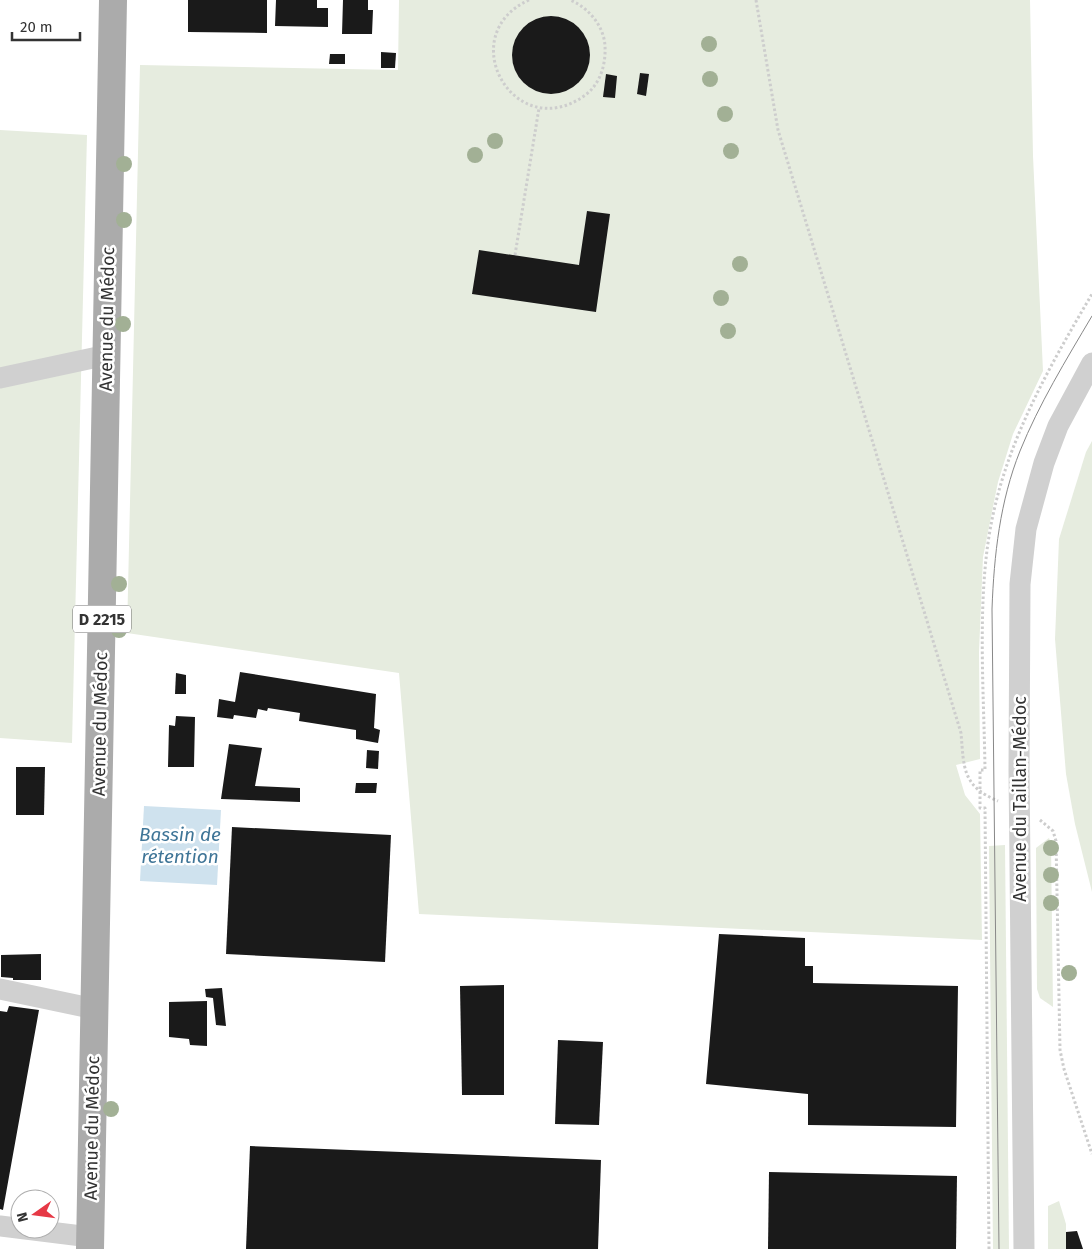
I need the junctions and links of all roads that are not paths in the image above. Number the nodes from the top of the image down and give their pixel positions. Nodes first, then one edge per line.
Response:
1 (113, 0) edge
2 (107, 355) junction
3 (1092, 363) edge
4 (0, 378) edge
5 (0, 989) edge
6 (95, 1009) junction
7 (0, 1226) edge
8 (91, 1245) edge
9 (1024, 1249) edge

1 - 2 main road, Avenue du Médoc / D 2215
2 - 4 street
2 - 6 main road, Avenue du Médoc / D 2215
3 - 9 street, Avenue du Taillan-Médoc
5 - 6 street
6 - 8 main road, Avenue du Médoc / D 2215
7 - 8 street

